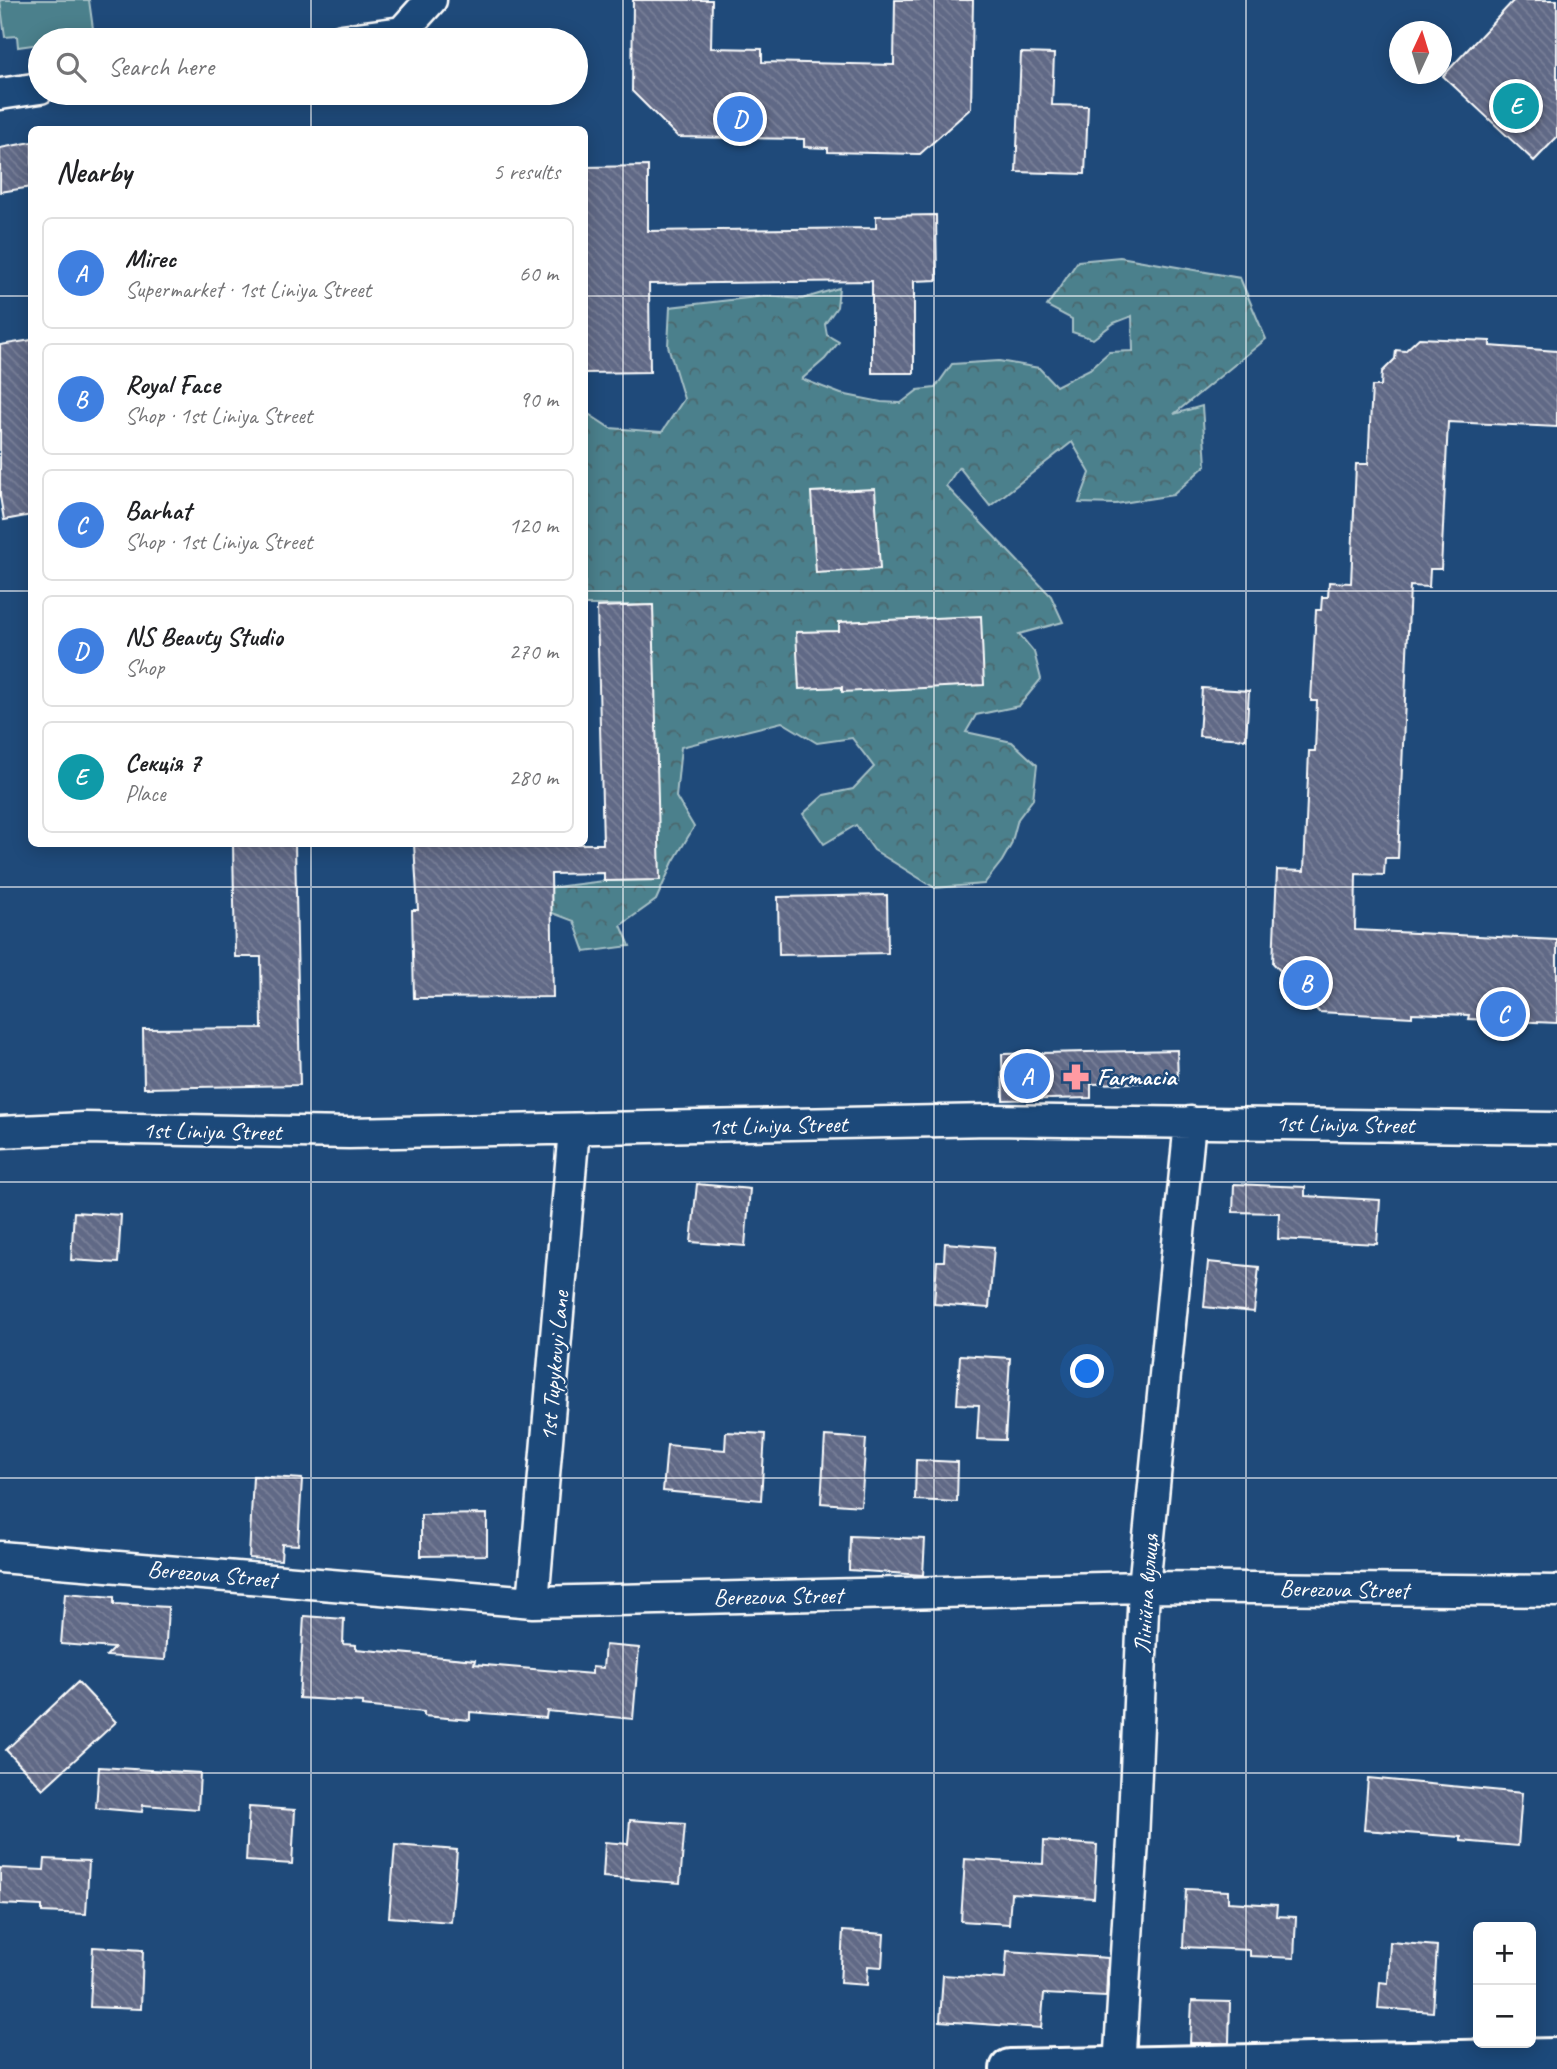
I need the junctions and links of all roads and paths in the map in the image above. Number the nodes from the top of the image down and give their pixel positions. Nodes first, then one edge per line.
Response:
1 (431, 0) edge
2 (406, 28) edge
3 (28, 90) edge
4 (0, 94) edge
5 (1190, 1122) junction
6 (1557, 1128) edge
7 (574, 1129) junction
8 (0, 1132) edge
9 (0, 1557) edge
10 (1144, 1587) junction
11 (1557, 1591) edge
12 (533, 1602) junction
13 (1557, 2058) edge
14 (1411, 2065) edge
15 (1119, 2067) junction
16 (1010, 2069) edge

1 - 2 street
3 - 4 street
5 - 6 street, 1st Liniya Street
5 - 7 street, 1st Liniya Street
5 - 10 street, Лінійна вулиця
7 - 8 street, 1st Liniya Street
7 - 12 street, 1st Tupykovyi Lane
9 - 12 street, Berezova Street
10 - 11 street, Berezova Street
10 - 12 street, Berezova Street
10 - 15 street, Лінійна вулиця
13 - 14 main road
14 - 15 main road
15 - 16 main road

